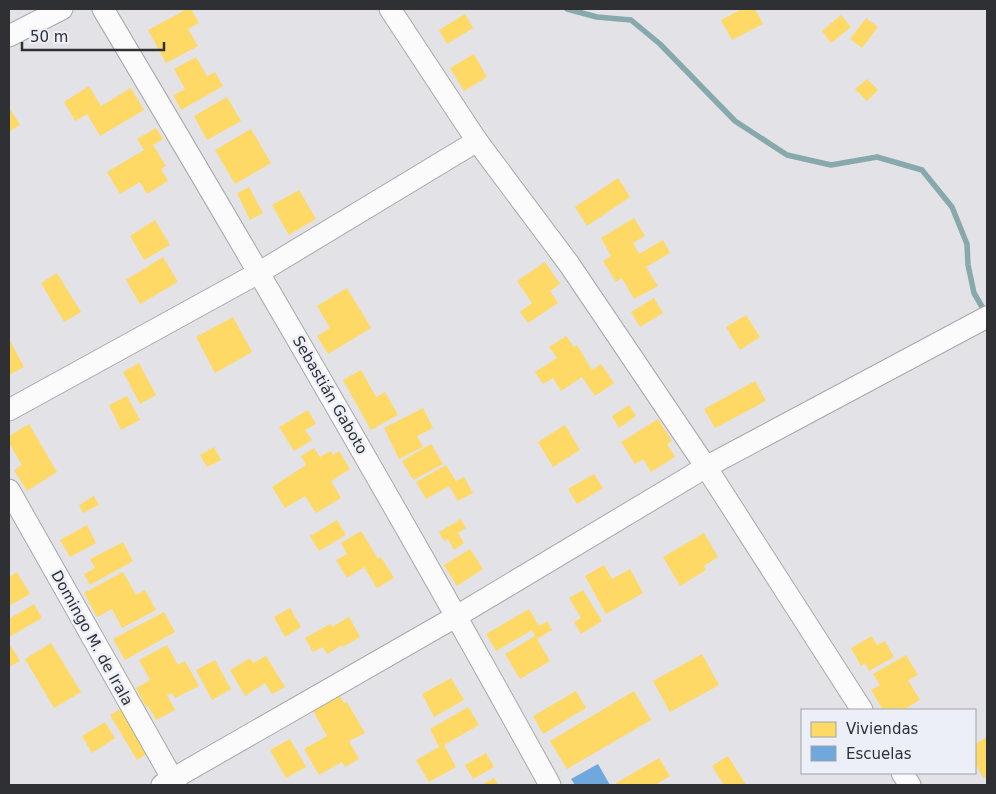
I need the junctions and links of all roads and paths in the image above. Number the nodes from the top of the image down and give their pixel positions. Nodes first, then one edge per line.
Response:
1 (62, 9) edge
2 (103, 9) edge
3 (390, 9) edge
4 (9, 36) edge
5 (477, 141) junction
6 (260, 272) junction
7 (987, 317) edge
8 (9, 410) edge
9 (706, 467) junction
10 (9, 490) edge
11 (457, 616) junction
12 (861, 709) edge
13 (903, 774) edge
14 (170, 783) edge
15 (550, 785) edge
16 (910, 785) edge

1 - 4 street
2 - 6 street, Sebastián Gaboto
3 - 5 street
5 - 6 street
5 - 9 street
6 - 8 street
6 - 11 street, Sebastián Gaboto
7 - 9 street
9 - 11 street
9 - 12 street
10 - 14 street, Domingo M. de Irala
11 - 14 street
11 - 15 street, Sebastián Gaboto
13 - 16 street

